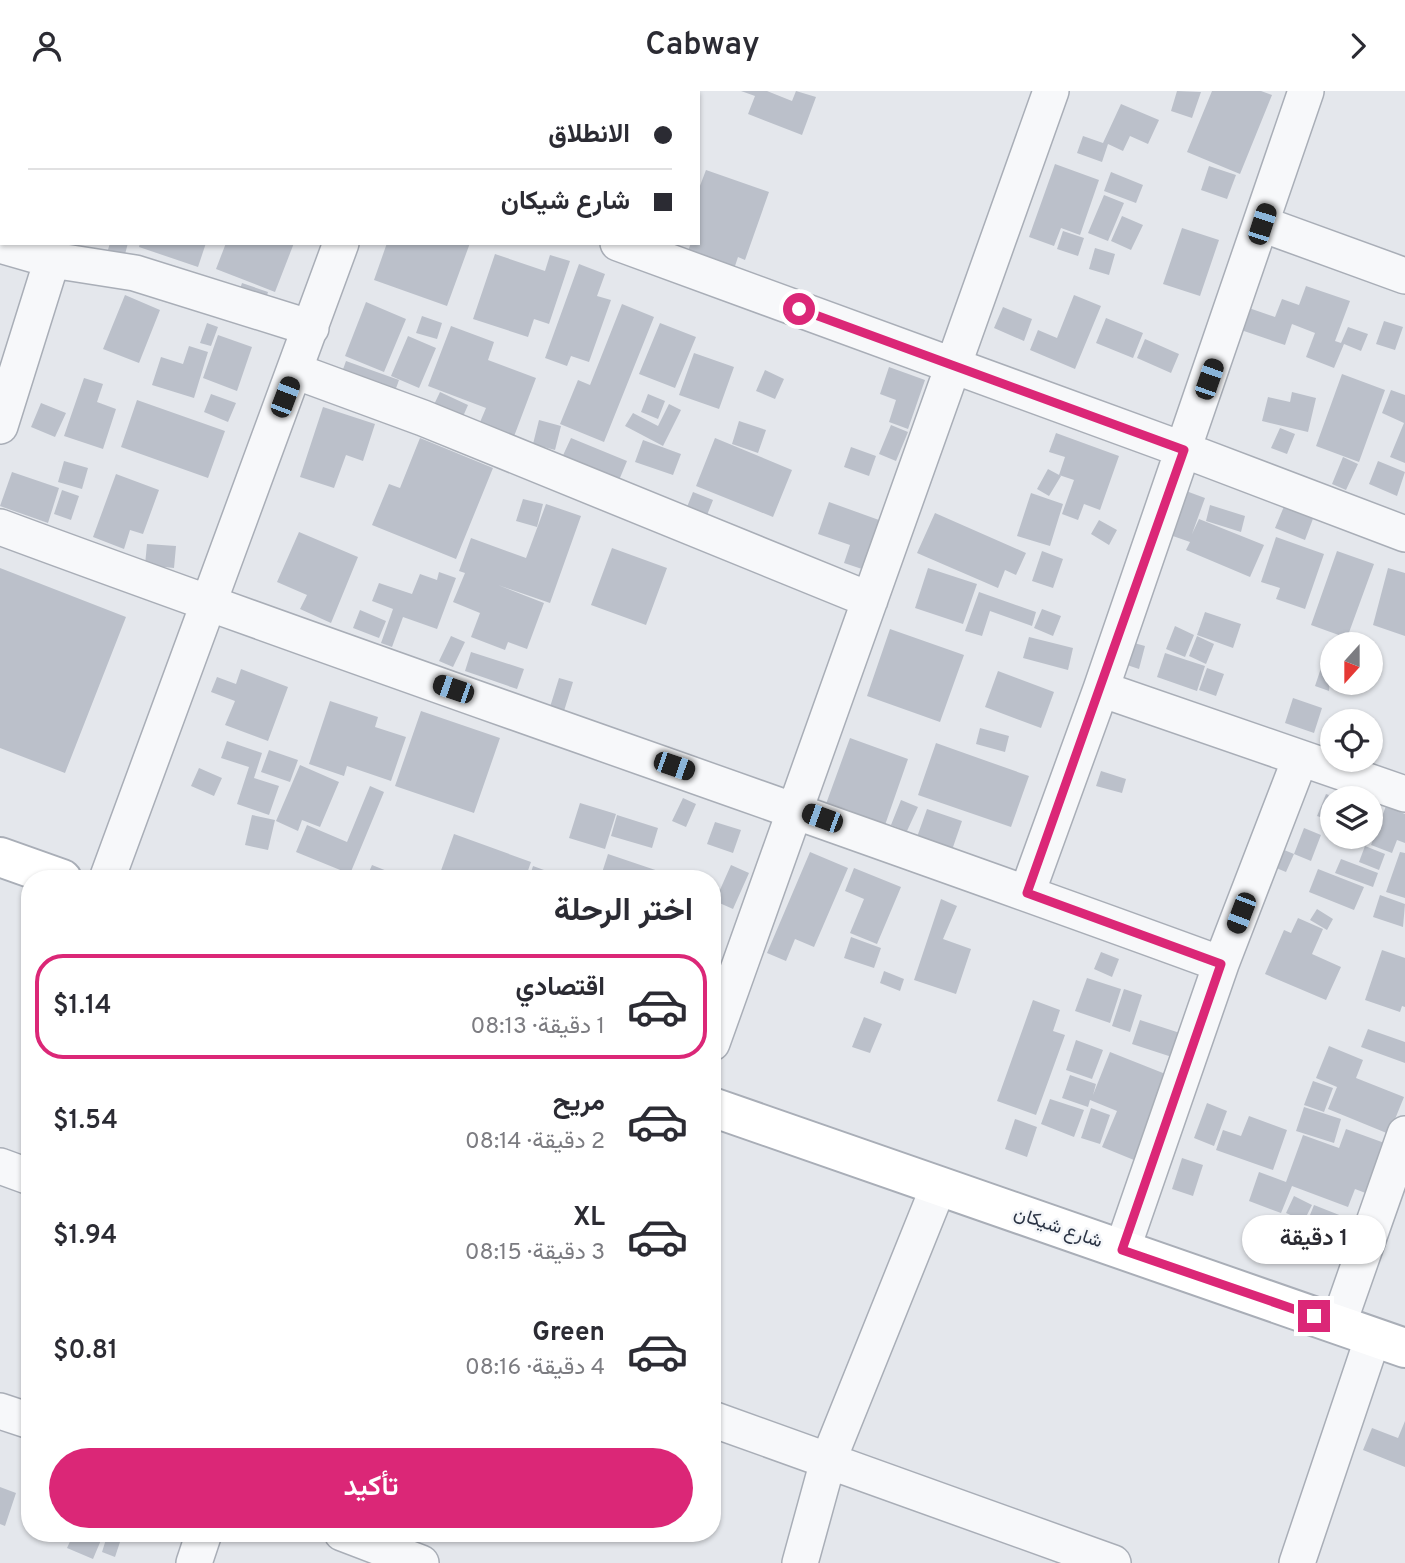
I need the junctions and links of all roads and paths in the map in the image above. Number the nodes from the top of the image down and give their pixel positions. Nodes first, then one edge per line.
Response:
1 (1051, 91) edge
2 (1306, 91) edge
3 (1262, 224) junction
4 (0, 245) edge
5 (340, 245) edge
6 (623, 245) edge
7 (52, 260) junction
8 (1405, 276) edge
9 (311, 328) junction
10 (954, 366) junction
11 (295, 371) junction
12 (0, 426) edge
13 (1184, 450) junction
14 (0, 527) edge
15 (1405, 534) edge
16 (870, 600) junction
17 (207, 604) junction
18 (1101, 689) junction
19 (1300, 759) junction
20 (1405, 795) edge
21 (796, 809) junction
22 (0, 857) edge
23 (37, 870) edge
24 (110, 870) edge
25 (1027, 893) junction
26 (1221, 964) junction
27 (721, 1018) edge
28 (721, 1110) edge
29 (1405, 1134) edge
30 (0, 1166) edge
31 (21, 1174) edge
32 (938, 1188) junction
33 (1122, 1250) junction
34 (1372, 1336) edge
35 (0, 1411) edge
36 (21, 1418) edge
37 (721, 1422) edge
38 (828, 1461) junction
39 (201, 1542) edge
40 (366, 1542) edge
41 (194, 1563) edge
42 (421, 1563) edge
43 (800, 1563) edge
44 (1113, 1563) edge
45 (1297, 1563) edge

1 - 10 street
2 - 3 street
3 - 8 street
3 - 13 street
4 - 7 street
5 - 9 street
6 - 10 street
7 - 9 street
7 - 12 street
9 - 11 street
10 - 13 street
10 - 16 street
11 - 16 street
11 - 17 street
13 - 15 street
13 - 18 street
14 - 17 street
16 - 21 street
17 - 21 street
17 - 24 street
18 - 19 street
18 - 25 street
19 - 20 street
19 - 26 street
21 - 25 street
21 - 27 street
22 - 23 street
25 - 26 street
26 - 33 street
28 - 32 street, شارع شيكان
29 - 34 street
30 - 31 street
32 - 33 street, شارع شيكان
32 - 38 street
33 - 34 street, شارع شيكان
34 - 45 street
35 - 36 street
37 - 38 street
38 - 43 street
38 - 44 street
39 - 41 street
40 - 42 street

